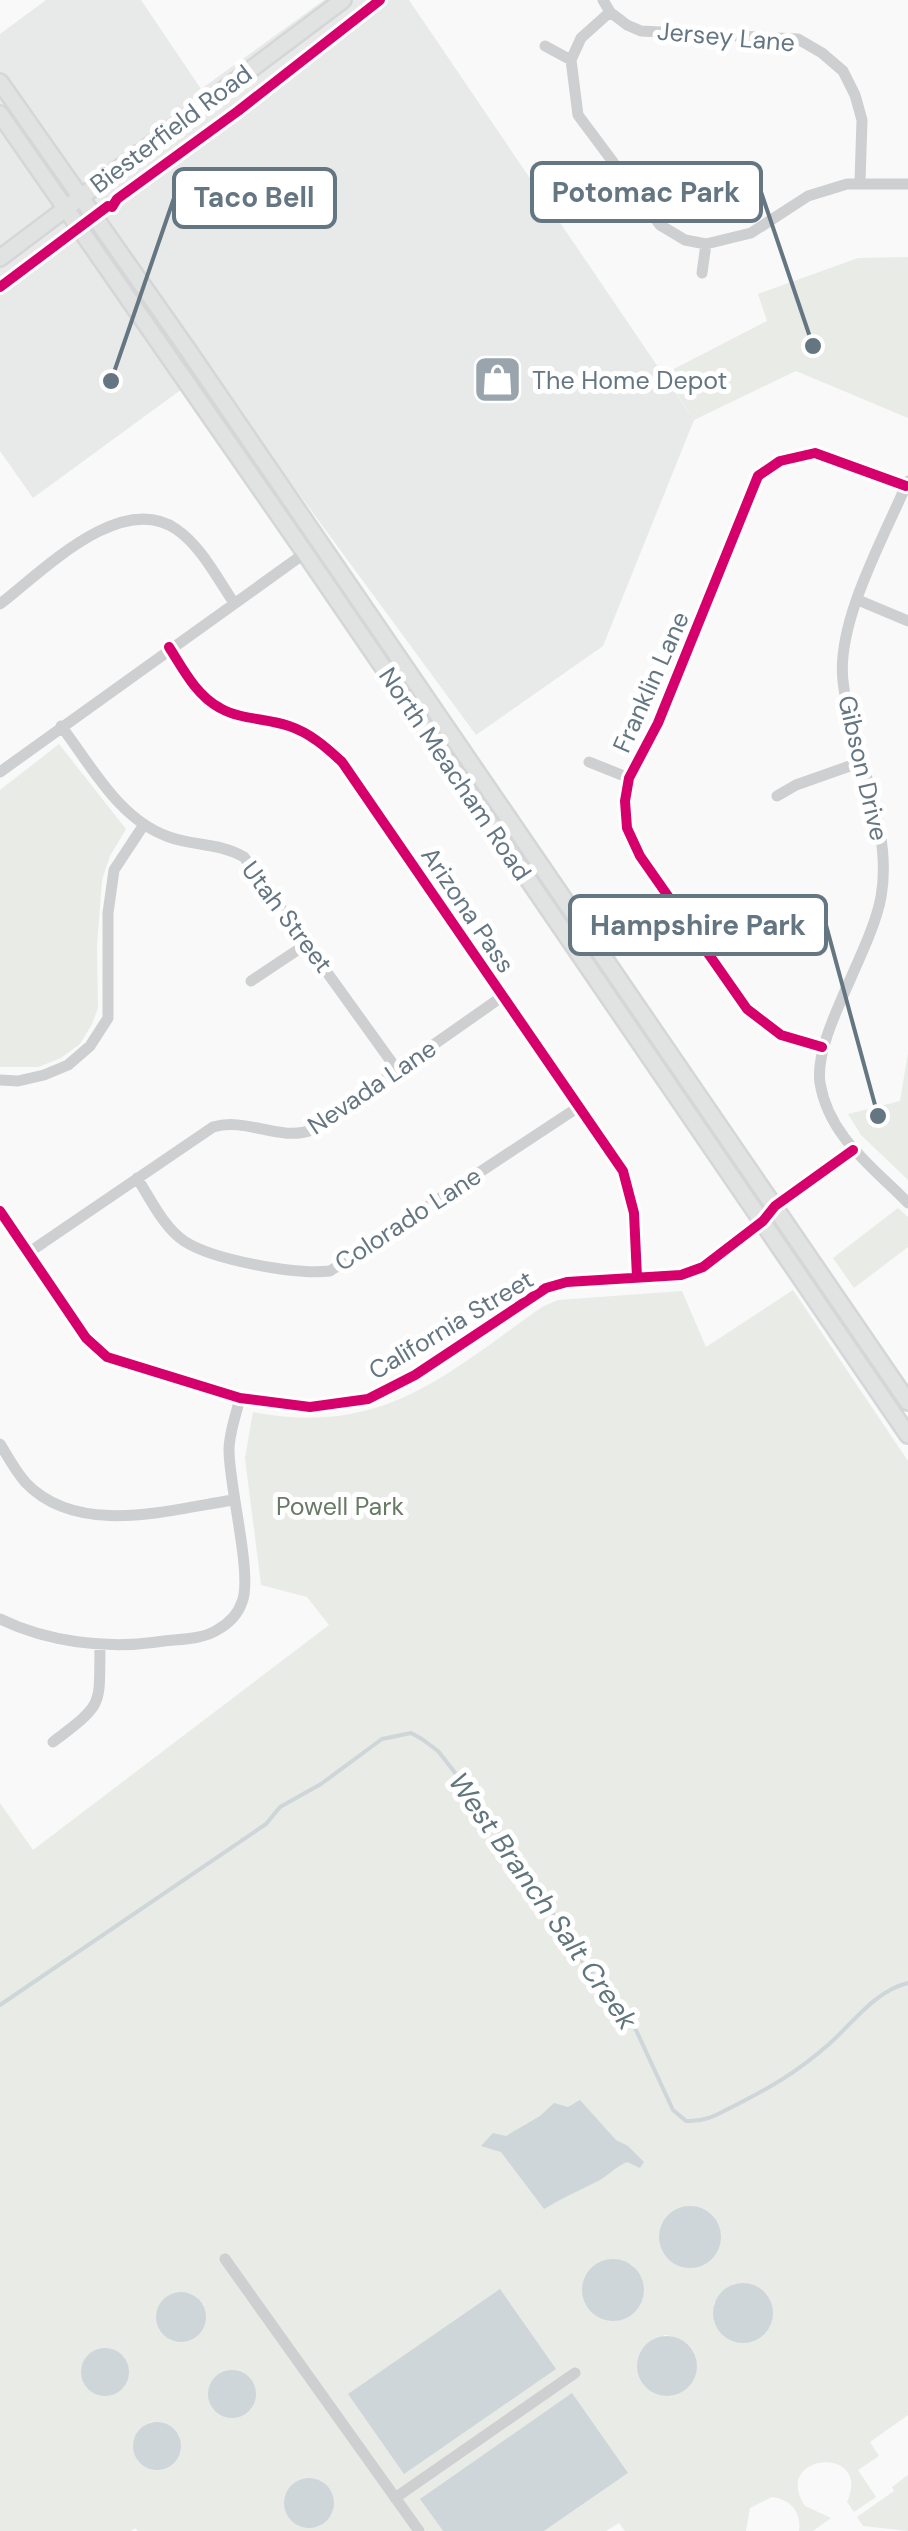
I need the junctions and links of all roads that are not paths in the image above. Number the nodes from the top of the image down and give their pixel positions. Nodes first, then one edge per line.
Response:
1 (342, 0) edge
2 (607, 6) edge
3 (545, 46) dead end
4 (570, 60) junction
5 (0, 82) edge
6 (0, 114) edge
7 (860, 182) junction
8 (908, 184) edge
9 (82, 197) junction
10 (66, 209) junction
11 (706, 244) junction
12 (0, 258) edge
13 (702, 273) dead end
14 (907, 484) edge
15 (305, 552) junction
16 (858, 600) junction
17 (234, 603) junction
18 (0, 604) edge
19 (908, 621) edge
20 (169, 647) junction
21 (61, 726) junction
22 (588, 762) dead end
23 (860, 762) junction
24 (0, 772) edge
25 (629, 778) junction
26 (777, 796) dead end
27 (144, 826) junction
28 (308, 942) junction
29 (250, 981) dead end
30 (503, 996) junction
31 (822, 1047) junction
32 (398, 1071) junction
33 (0, 1080) edge
34 (578, 1108) junction
35 (854, 1150) junction
36 (137, 1178) junction
37 (908, 1203) edge
38 (776, 1206) junction
39 (0, 1211) edge
40 (762, 1221) junction
41 (28, 1253) junction
42 (637, 1277) junction
43 (240, 1398) junction
44 (908, 1402) edge
45 (908, 1435) edge
46 (0, 1444) edge
47 (232, 1500) junction
48 (0, 1619) edge
49 (100, 1644) junction
50 (53, 1742) dead end
51 (225, 2259) dead end
52 (575, 2374) dead end
53 (395, 2498) junction
54 (419, 2531) edge

1 - 9 main road, Biesterfield Road
2 - 4 street
2 - 7 street, Jersey Lane
3 - 4 street
4 - 11 street
5 - 9 main road, North Meacham Road
6 - 10 main road, North Meacham Road
7 - 8 street
7 - 11 street
9 - 10 main road, Biesterfield Road
9 - 38 main road, North Meacham Road
10 - 12 main road, Biesterfield Road
10 - 15 main road, North Meacham Road
11 - 13 street
14 - 16 street, Gibson Drive
14 - 25 street, Franklin Lane
15 - 17 street
15 - 40 main road, North Meacham Road
16 - 19 street
16 - 23 street, Gibson Drive
17 - 18 street
17 - 20 street
20 - 21 street
20 - 30 street, Arizona Pass
21 - 24 street
21 - 27 street, Utah Street
22 - 25 street
23 - 26 street
23 - 31 street, Gibson Drive
25 - 31 street, Franklin Lane
27 - 28 street, Utah Street
27 - 33 street
28 - 29 street
28 - 32 street, Utah Street
30 - 32 street, Nevada Lane
30 - 34 street, Arizona Pass
31 - 35 street, Gibson Drive
32 - 36 street, Nevada Lane
34 - 36 street, Colorado Lane
34 - 42 street, Arizona Pass
35 - 37 street, Gibson Drive
35 - 38 street, California Street
36 - 41 street, Nevada Lane
38 - 40 street, California Street
38 - 44 main road, North Meacham Road
39 - 41 street, California Street
40 - 42 street, California Street
40 - 45 main road, North Meacham Road
41 - 43 street, California Street
42 - 43 street, California Street
43 - 47 street
46 - 47 street
47 - 49 street
48 - 49 street
49 - 50 street
51 - 53 street
52 - 53 street
53 - 54 street

